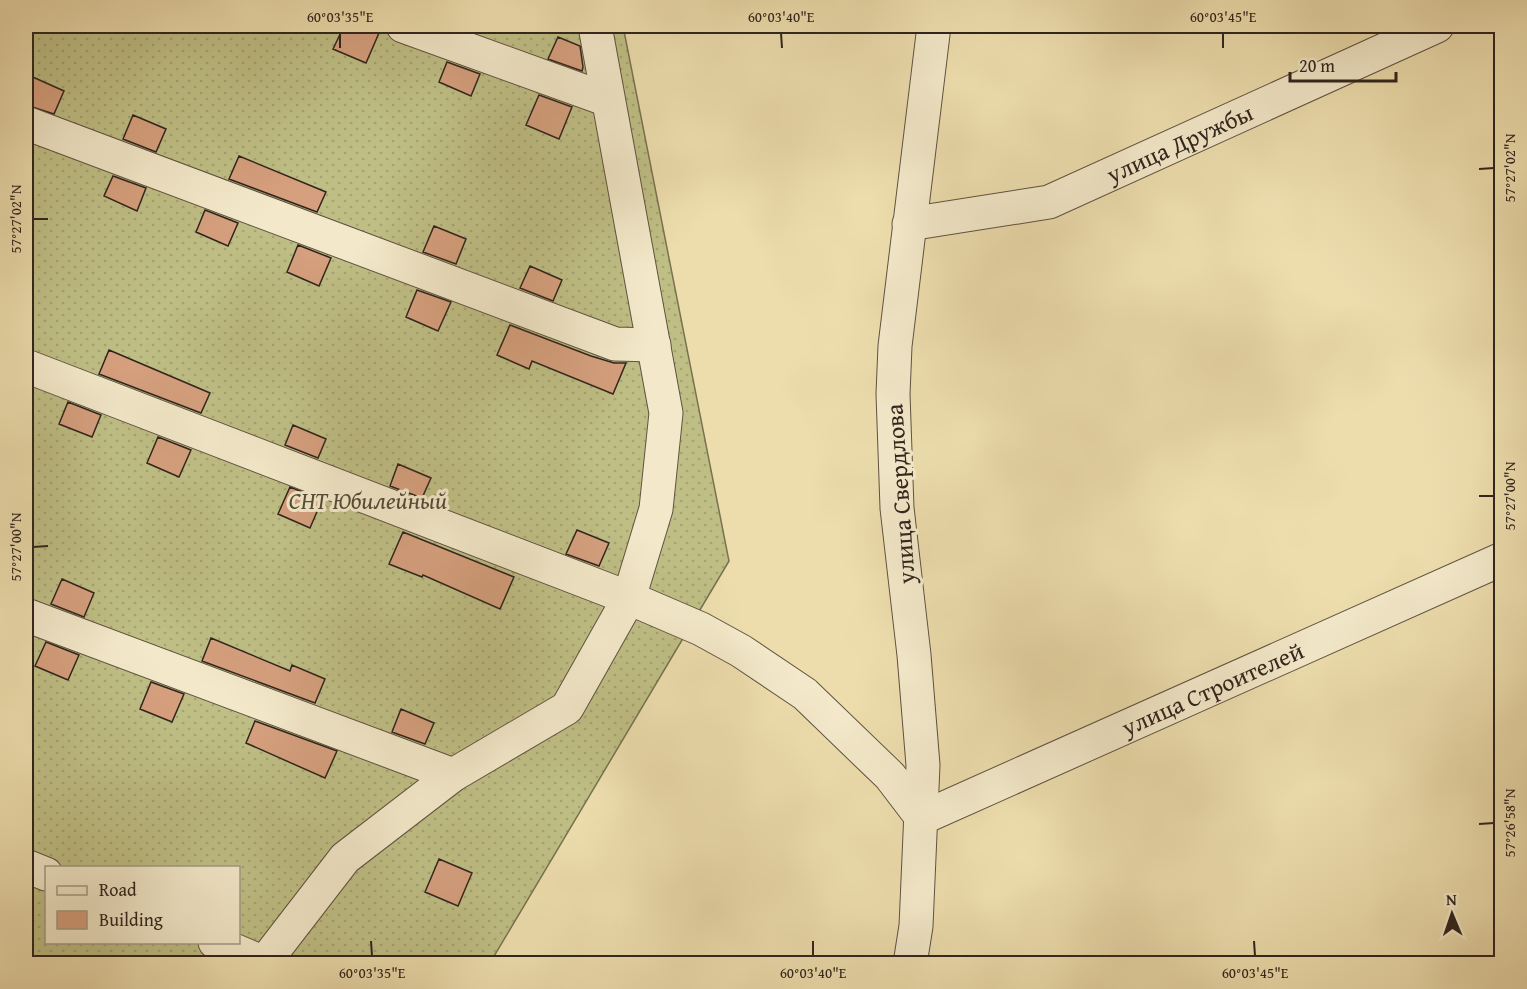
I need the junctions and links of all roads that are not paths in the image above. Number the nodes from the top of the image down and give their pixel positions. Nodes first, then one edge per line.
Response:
1 (403, 26) edge
2 (596, 26) edge
3 (934, 26) edge
4 (1437, 26) edge
5 (608, 100) junction
6 (26, 123) edge
7 (909, 224) junction
8 (654, 345) junction
9 (26, 366) edge
10 (1502, 559) edge
11 (629, 598) junction
12 (26, 615) edge
13 (453, 775) junction
14 (922, 818) junction
15 (26, 866) edge
16 (45, 874) edge
17 (220, 944) edge
18 (910, 963) edge

1 - 5 street
2 - 5 street
3 - 7 street, улица Свердлова
4 - 7 street, улица Дружбы
5 - 8 street
6 - 8 street
7 - 14 street, улица Свердлова
8 - 11 street
9 - 11 street
10 - 14 street, улица Строителей
11 - 13 street
11 - 14 street
12 - 13 street
13 - 17 street
14 - 18 street, улица Свердлова
15 - 16 street

